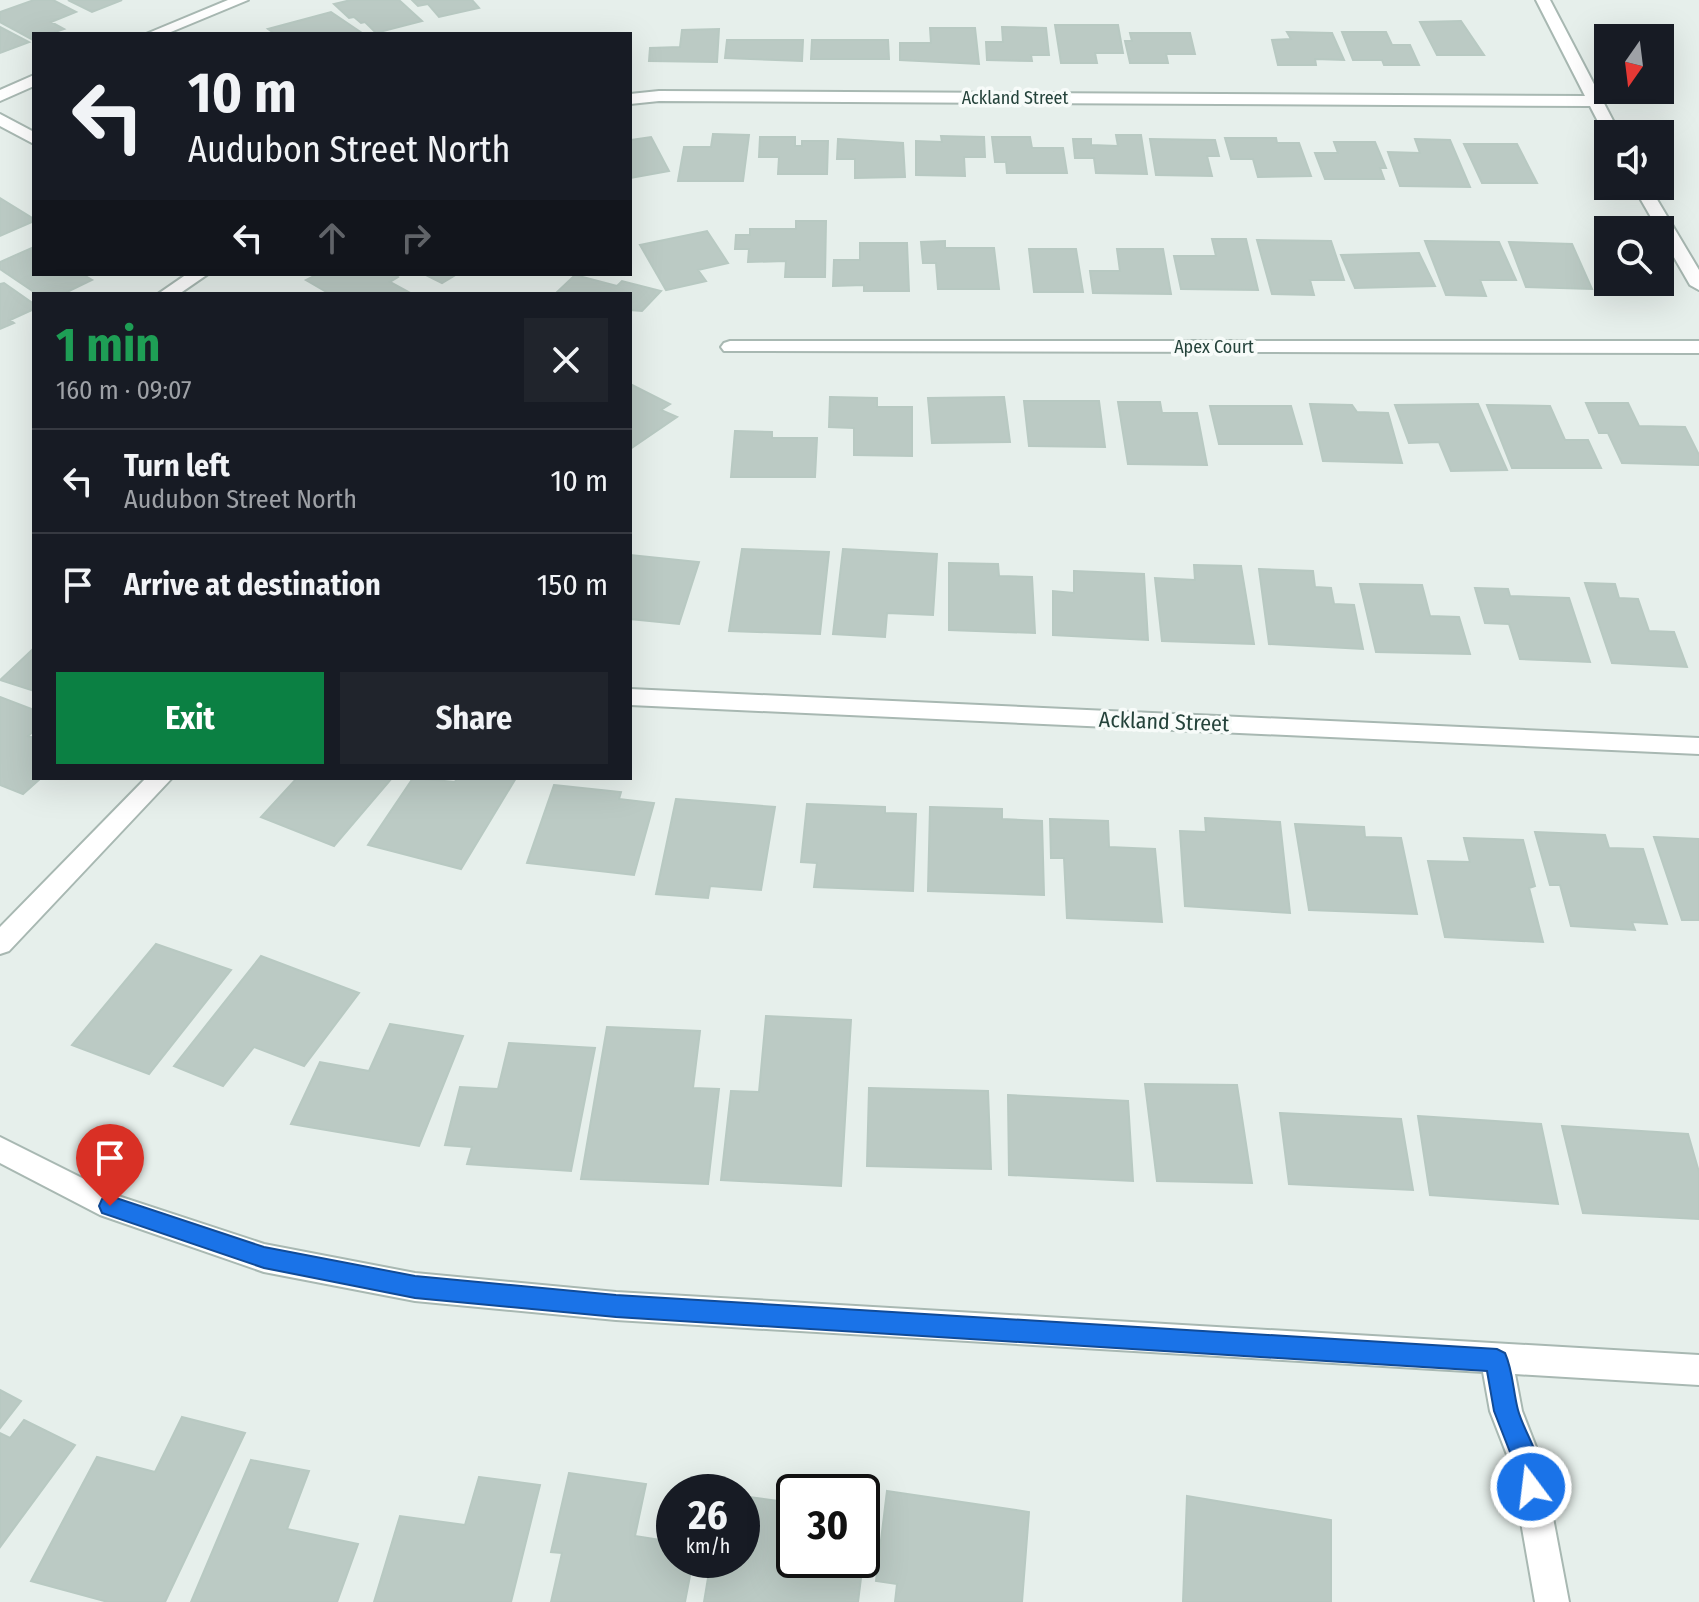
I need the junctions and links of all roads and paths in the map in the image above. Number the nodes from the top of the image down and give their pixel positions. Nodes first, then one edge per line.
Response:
1 (241, 0) edge
2 (1543, 0) edge
3 (158, 32) edge
4 (32, 81) edge
5 (0, 96) edge
6 (632, 99) edge
7 (1593, 101) junction
8 (0, 119) edge
9 (1604, 120) edge
10 (32, 138) edge
11 (1649, 200) edge
12 (196, 276) edge
13 (1699, 285) edge
14 (170, 292) edge
15 (730, 347) dead end
16 (1699, 347) edge
17 (632, 697) edge
18 (1699, 746) edge
19 (158, 780) edge
20 (0, 944) edge
21 (0, 1149) edge
22 (1497, 1361) junction
23 (1699, 1370) edge
24 (1552, 1602) edge

1 - 3 street
2 - 7 street
4 - 5 street
6 - 7 street, Ackland Street
7 - 9 street
8 - 10 street
11 - 13 street
12 - 14 street
15 - 16 street, Apex Court
17 - 18 street, Ackland Street
19 - 20 street
21 - 22 street
22 - 23 street
22 - 24 street

